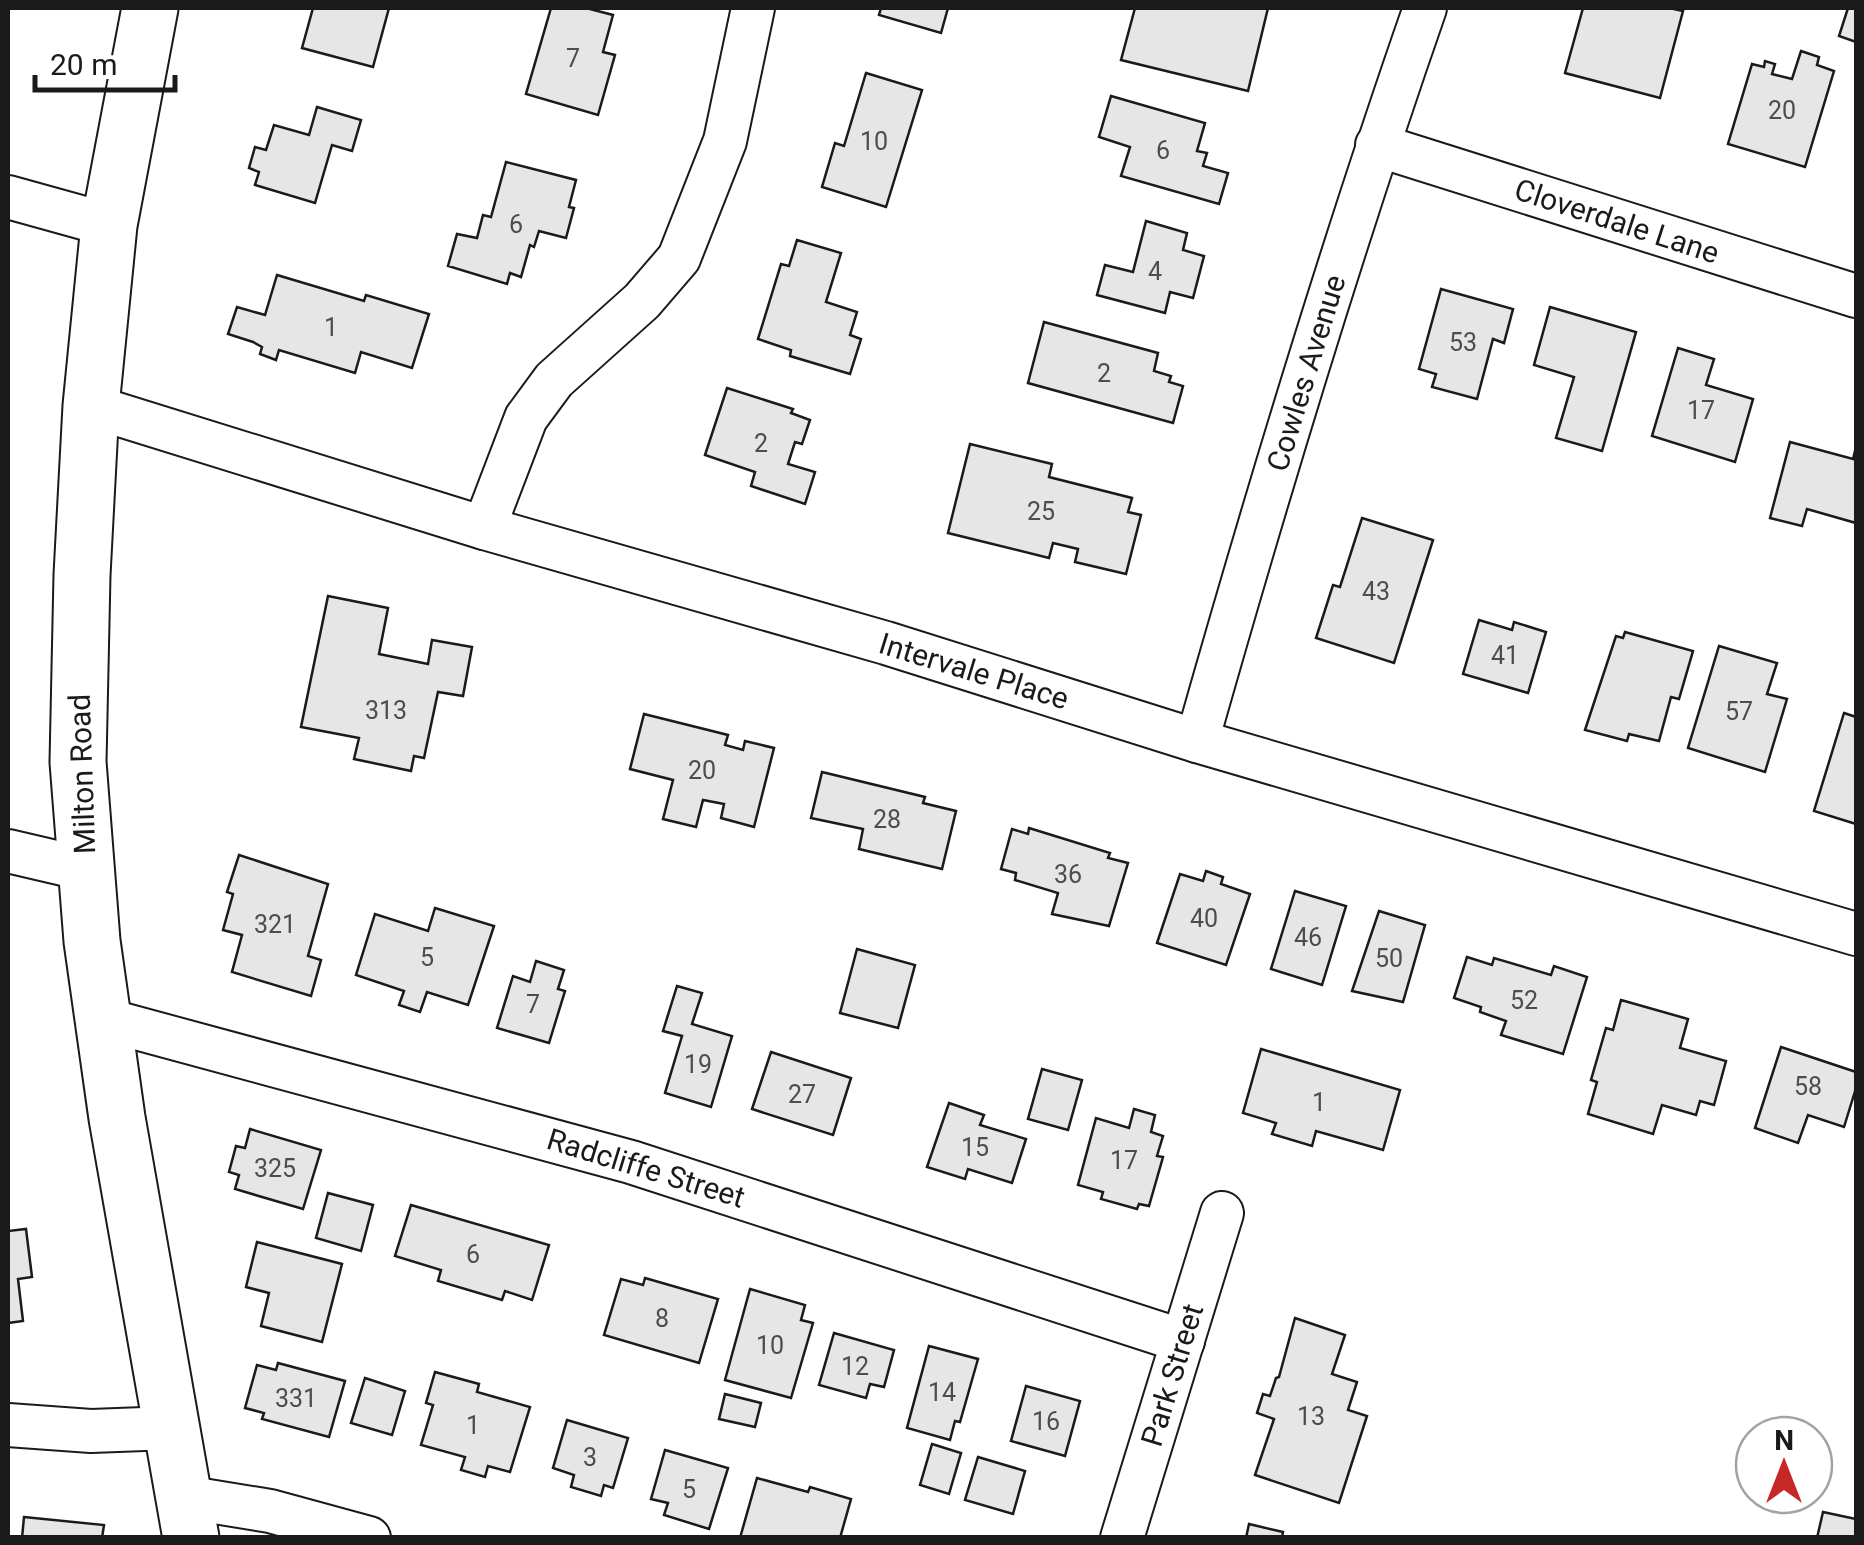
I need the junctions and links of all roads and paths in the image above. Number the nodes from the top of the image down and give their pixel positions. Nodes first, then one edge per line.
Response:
1 (150, 8) edge
2 (753, 8) edge
3 (1425, 8) edge
4 (1377, 145) junction
5 (8, 197) edge
6 (109, 225) junction
7 (1856, 296) edge
8 (91, 406) junction
9 (484, 528) junction
10 (1197, 741) junction
11 (8, 850) edge
12 (85, 869) junction
13 (1856, 934) edge
14 (103, 1019) junction
15 (1222, 1213) dead end
16 (1182, 1341) junction
17 (8, 1425) edge
18 (171, 1428) junction
19 (188, 1517) edge
20 (368, 1538) edge
21 (1122, 1538) edge

1 - 6 street, Milton Road
2 - 9 street
3 - 4 street, Cowles Avenue
4 - 7 street, Cloverdale Lane
4 - 10 street, Cowles Avenue
5 - 6 street
6 - 8 street, Milton Road
8 - 9 street, Intervale Place
8 - 12 street, Milton Road
9 - 10 street, Intervale Place
10 - 13 street, Intervale Place
11 - 12 street
12 - 14 street, Milton Road
14 - 16 street, Radcliffe Street
14 - 18 street, Milton Road
15 - 16 street, Park Street
16 - 21 street, Park Street
17 - 18 street
18 - 19 street, Milton Road
19 - 20 street

